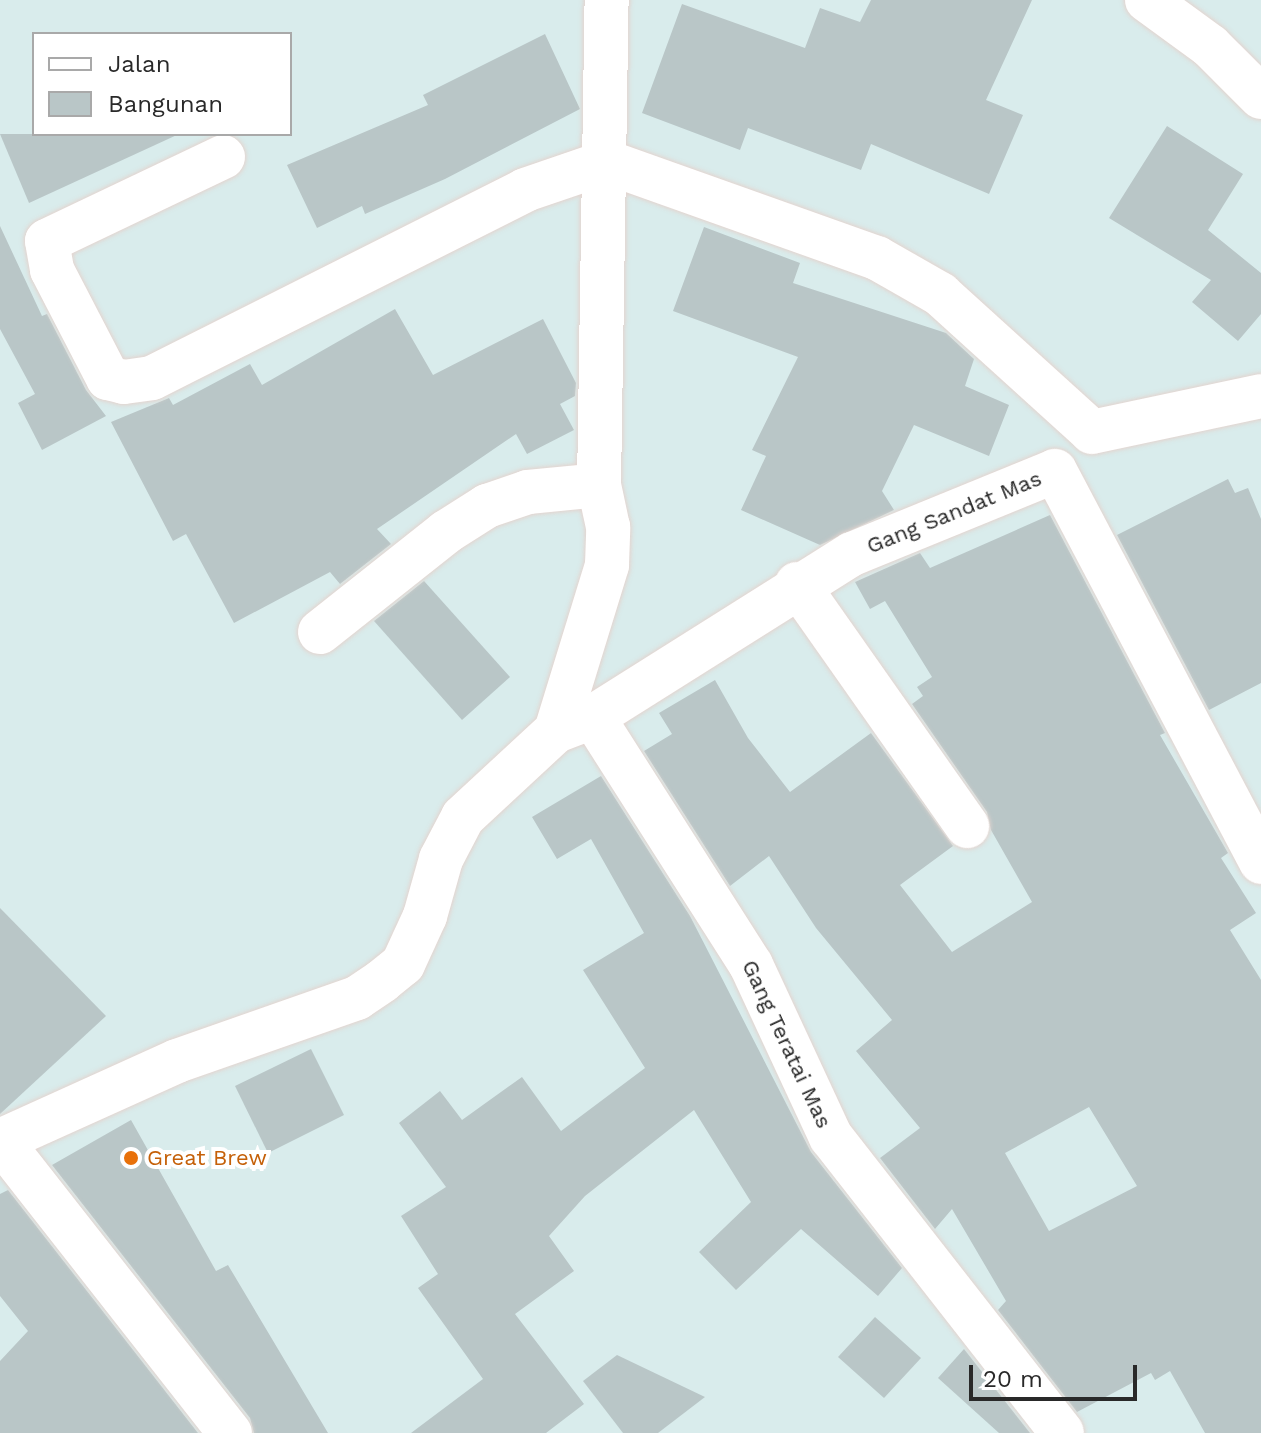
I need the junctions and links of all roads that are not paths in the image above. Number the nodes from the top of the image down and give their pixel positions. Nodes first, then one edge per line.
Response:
1 (607, 0) edge
2 (1147, 0) edge
3 (1261, 97) edge
4 (223, 157) dead end
5 (607, 162) junction
6 (1261, 396) edge
7 (599, 485) junction
8 (797, 584) junction
9 (320, 632) dead end
10 (574, 724) junction
11 (967, 826) dead end
12 (1261, 862) edge
13 (0, 1141) edge
14 (230, 1433) edge
15 (1062, 1433) edge

1 - 5 street
2 - 3 street
4 - 5 street
5 - 6 street
5 - 7 street
7 - 9 street
7 - 10 street
8 - 10 street, Gang Sandat Mas
8 - 11 street
8 - 12 street, Gang Sandat Mas
10 - 13 street, Gang Sandat Mas
10 - 15 street, Gang Teratai Mas
13 - 14 street

